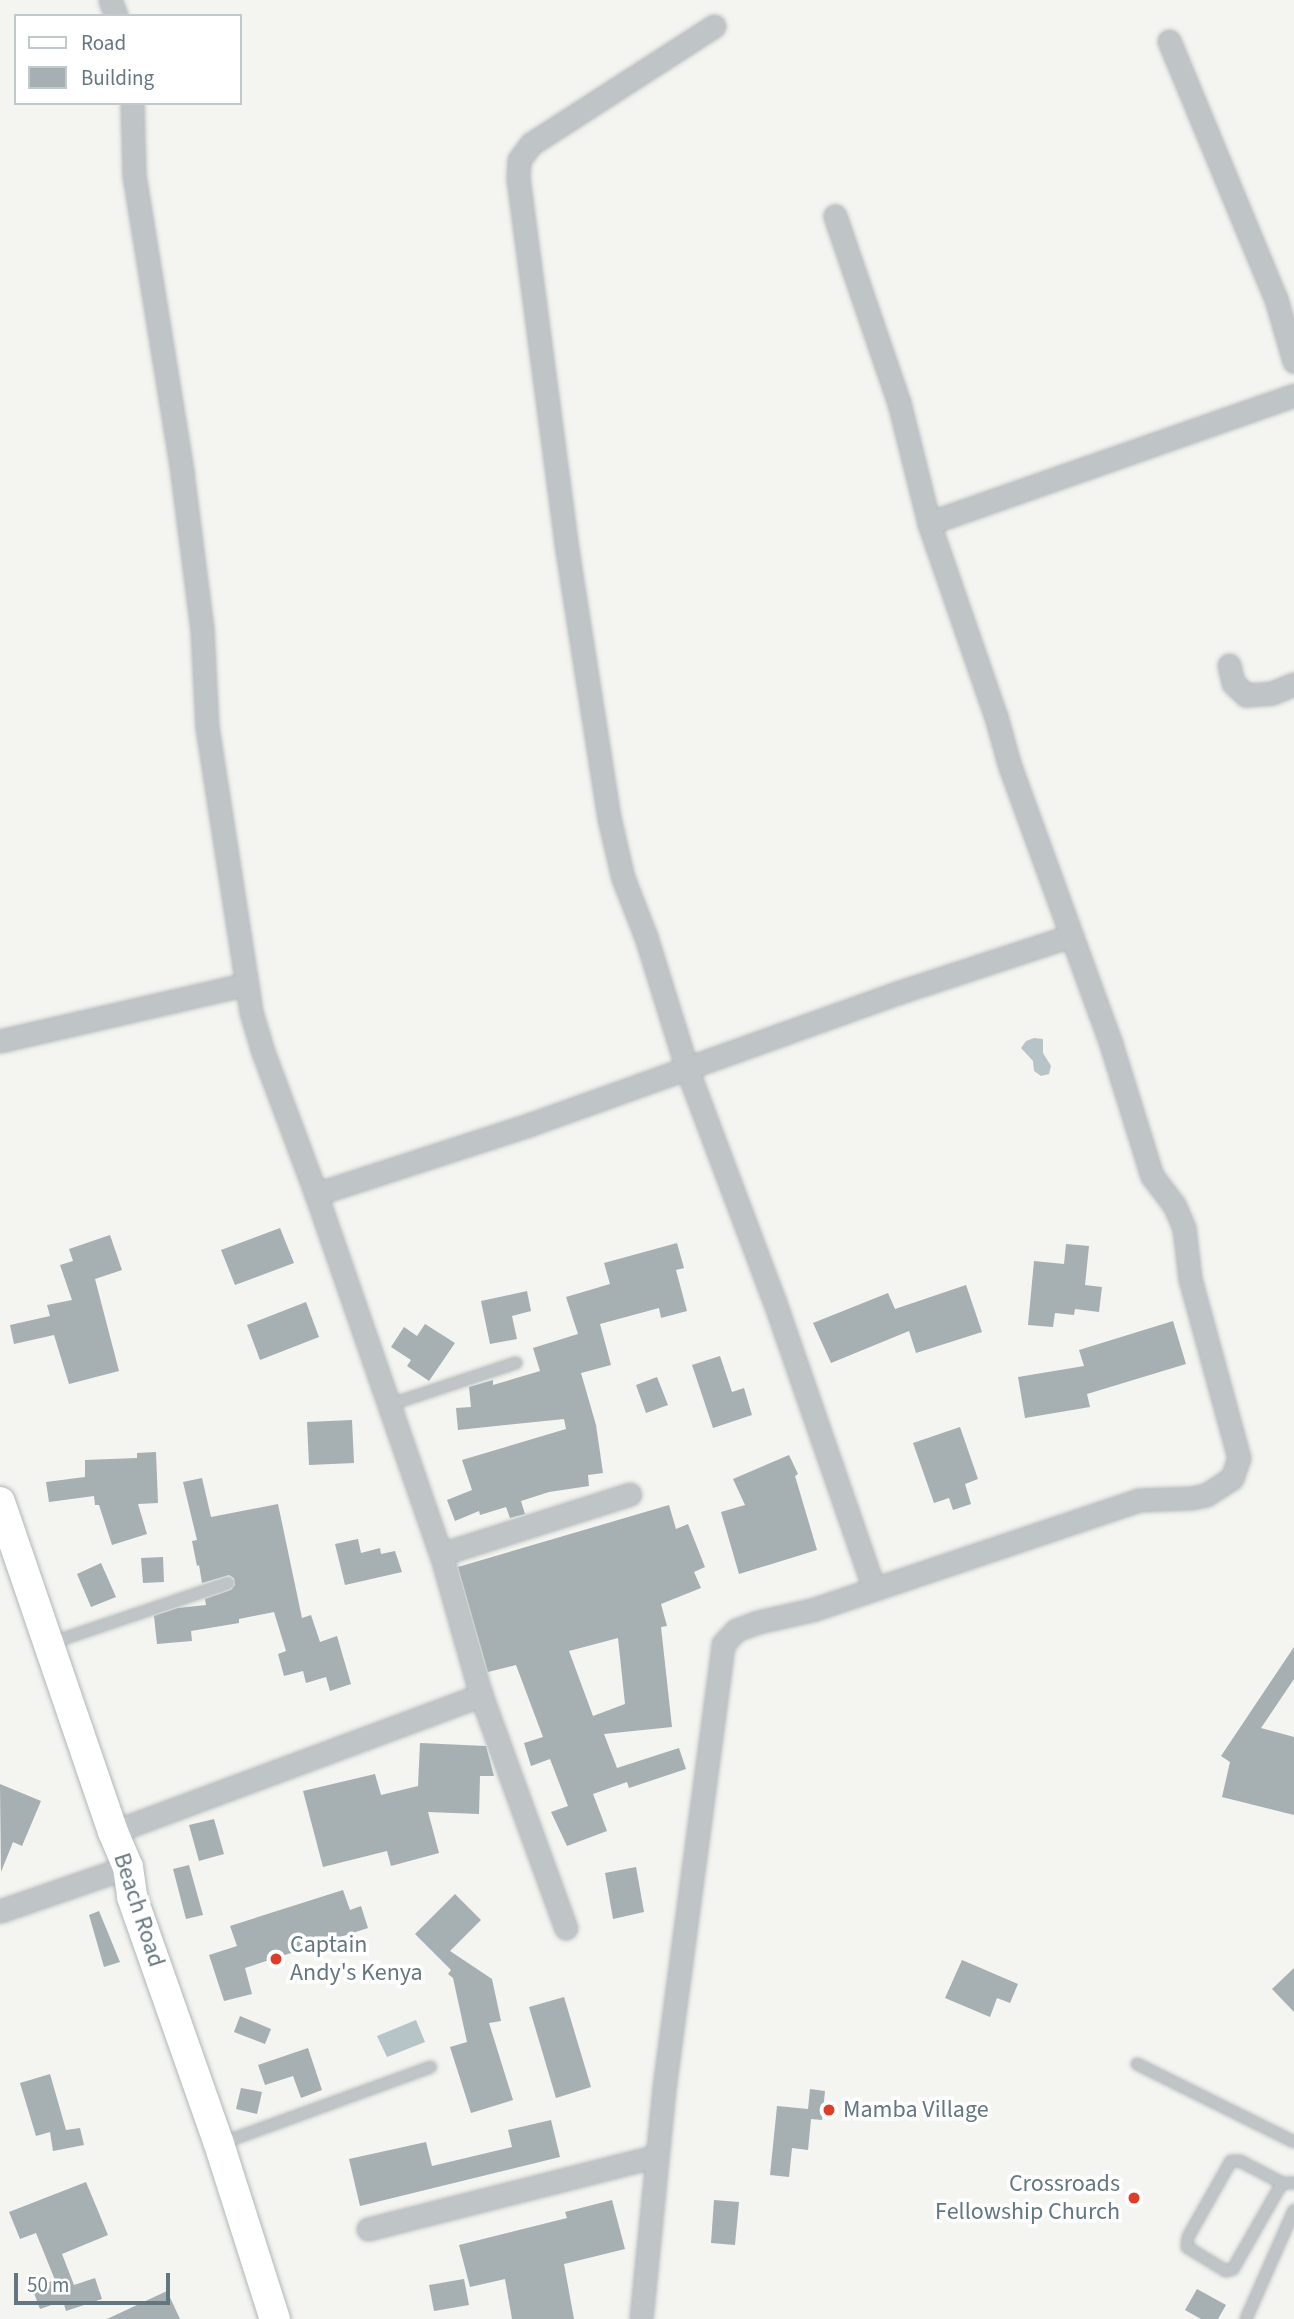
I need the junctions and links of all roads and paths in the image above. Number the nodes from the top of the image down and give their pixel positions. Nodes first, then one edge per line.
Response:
1 (714, 26) dead end
2 (1169, 41) dead end
3 (132, 105) edge
4 (835, 216) dead end
5 (1294, 361) edge
6 (1294, 395) edge
7 (929, 523) junction
8 (1229, 665) dead end
9 (1294, 684) edge
10 (1070, 936) junction
11 (246, 984) junction
12 (0, 1041) edge
13 (687, 1069) junction
14 (316, 1194) junction
15 (516, 1363) dead end
16 (389, 1405) junction
17 (630, 1494) dead end
18 (0, 1502) edge
19 (441, 1554) junction
20 (228, 1583) dead end
21 (874, 1588) junction
22 (49, 1644) junction
23 (481, 1695) junction
24 (113, 1832) junction
25 (128, 1867) junction
26 (0, 1911) edge
27 (566, 1928) dead end
28 (1136, 2064) dead end
29 (431, 2067) dead end
30 (1294, 2142) edge
31 (219, 2144) junction
32 (656, 2156) junction
33 (1282, 2183) junction
34 (1294, 2183) edge
35 (1294, 2210) edge
36 (368, 2229) dead end
37 (275, 2319) edge
38 (641, 2319) edge
39 (1246, 2319) edge

1 - 13 street
2 - 5 street
3 - 11 street
4 - 7 street
6 - 7 street
7 - 10 street
8 - 9 street
10 - 13 street
10 - 21 street
11 - 12 street
11 - 14 street
13 - 14 street
13 - 21 street
14 - 16 street
15 - 16 lane
16 - 19 street
17 - 19 street
18 - 22 main road, Beach Road
19 - 23 street
20 - 22 lane
21 - 32 street
22 - 24 main road, Beach Road
23 - 24 street
23 - 27 street
24 - 25 main road, Beach Road
25 - 26 street
25 - 31 main road, Beach Road
28 - 30 lane
29 - 31 lane
31 - 37 main road, Beach Road
32 - 36 street
32 - 38 street
33 - 33 lane
33 - 34 lane
35 - 39 lane

